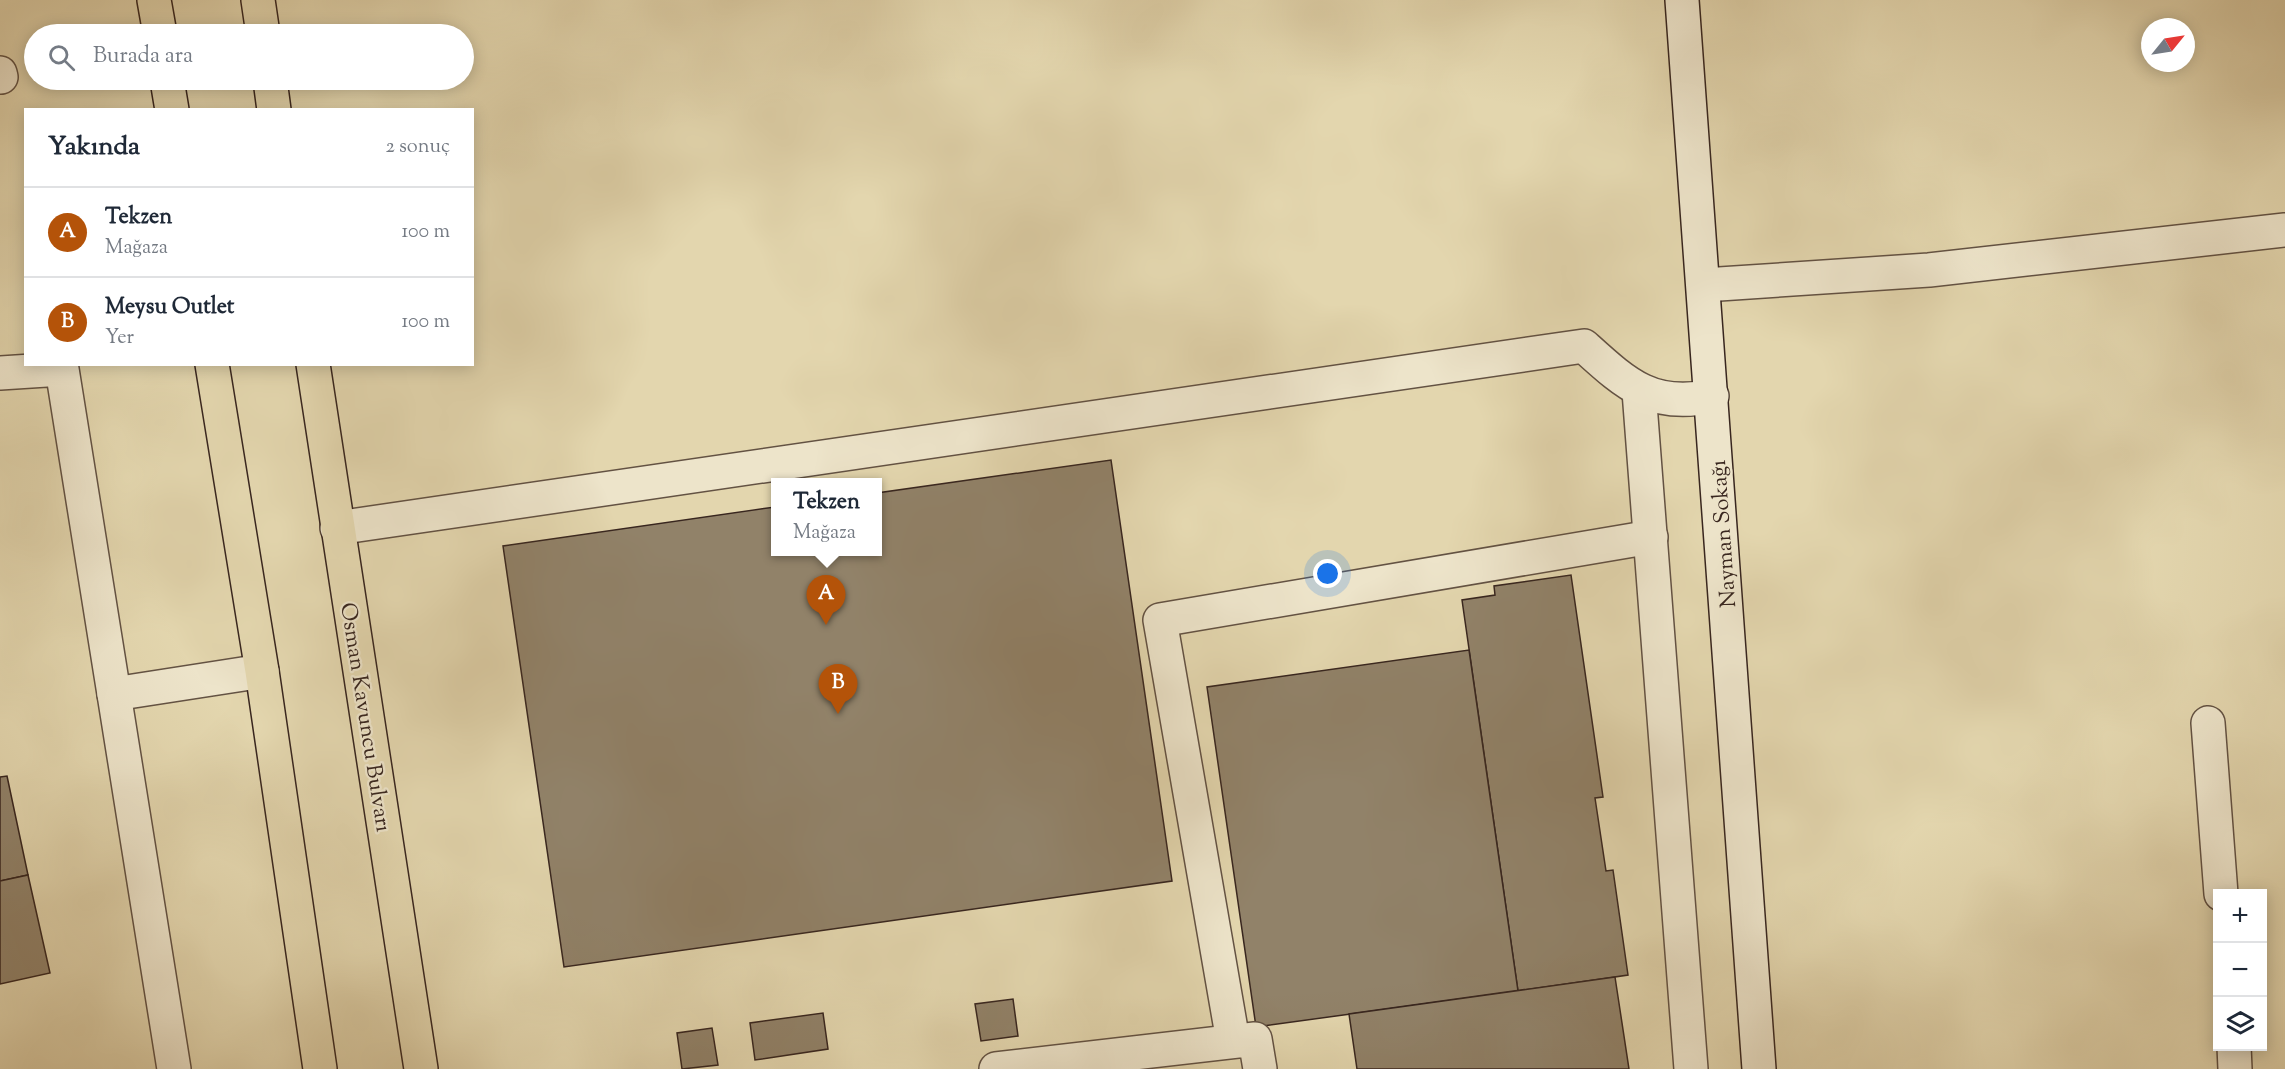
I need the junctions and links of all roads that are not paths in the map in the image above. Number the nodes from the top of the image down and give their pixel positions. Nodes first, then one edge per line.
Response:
1 (154, 0) edge
2 (258, 0) edge
3 (1682, 0) edge
4 (158, 24) edge
5 (262, 24) edge
6 (169, 90) edge
7 (271, 90) edge
8 (172, 108) edge
9 (274, 108) edge
10 (2285, 230) edge
11 (1704, 285) junction
12 (213, 366) edge
13 (313, 366) edge
14 (0, 373) edge
15 (1639, 391) junction
16 (1712, 396) junction
17 (338, 528) junction
18 (1651, 537) junction
19 (262, 672) junction
20 (114, 694) junction
21 (2208, 723) dead end
22 (2221, 889) edge
23 (1233, 1041) junction
24 (2234, 1051) edge
25 (174, 1069) edge
26 (320, 1069) edge
27 (421, 1069) edge
28 (996, 1069) edge
29 (1260, 1069) edge
30 (1691, 1069) edge
31 (1759, 1069) edge
32 (2235, 1069) edge

1 - 4 highway
2 - 5 highway
3 - 11 street, Nayman Sokağı
6 - 8 highway
7 - 9 highway
10 - 11 street
11 - 16 street, Nayman Sokağı
12 - 19 highway
13 - 17 highway, Osman Kavuncu Bulvarı
14 - 20 street
15 - 16 street
15 - 17 street
15 - 18 street
16 - 31 street, Nayman Sokağı
17 - 27 highway, Osman Kavuncu Bulvarı
18 - 23 street
18 - 30 street
19 - 20 street
19 - 26 highway
20 - 25 street
21 - 22 street
23 - 28 street
23 - 29 street
24 - 32 street

